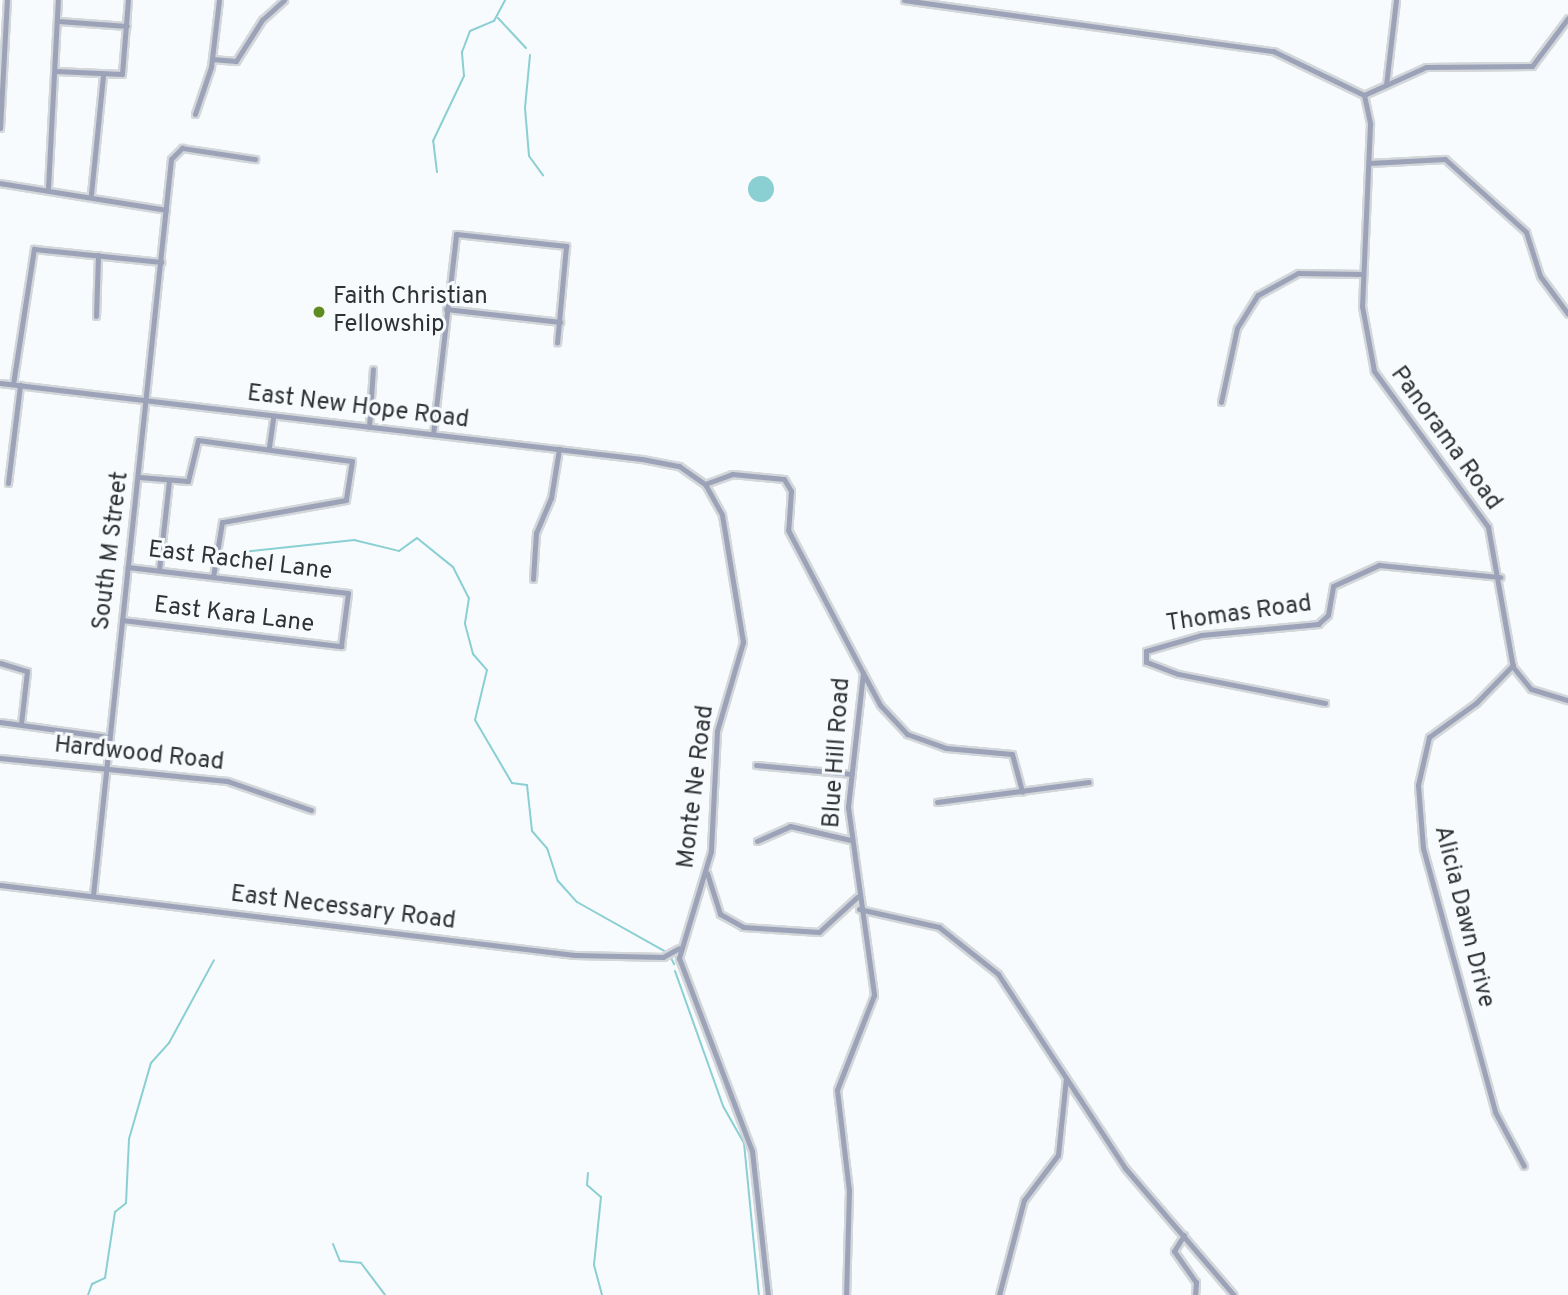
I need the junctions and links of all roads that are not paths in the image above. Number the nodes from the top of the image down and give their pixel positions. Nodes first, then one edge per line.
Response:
1 (7, 0) edge
2 (58, 0) edge
3 (128, 0) edge
4 (219, 0) edge
5 (284, 0) edge
6 (904, 0) edge
7 (1396, 0) edge
8 (1568, 18) edge
9 (58, 21) junction
10 (128, 26) junction
11 (3, 28) edge
12 (212, 60) junction
13 (56, 71) junction
14 (103, 76) junction
15 (1386, 85) junction
16 (1364, 94) junction
17 (195, 114) dead end
18 (1, 128) edge
19 (255, 159) dead end
20 (1368, 163) junction
21 (0, 184) edge
22 (48, 188) junction
23 (91, 194) junction
24 (166, 210) junction
25 (98, 255) junction
26 (162, 262) junction
27 (1363, 274) junction
28 (446, 309) junction
29 (1568, 314) edge
30 (96, 316) dead end
31 (560, 322) junction
32 (557, 343) dead end
33 (373, 369) dead end
34 (0, 383) edge
35 (17, 384) junction
36 (146, 401) junction
37 (1221, 402) dead end
38 (273, 417) junction
39 (369, 427) junction
40 (433, 435) junction
41 (270, 447) junction
42 (559, 449) junction
43 (139, 477) junction
44 (169, 481) junction
45 (8, 483) dead end
46 (705, 484) junction
47 (128, 567) junction
48 (159, 570) junction
49 (213, 577) junction
50 (1500, 578) junction
51 (533, 579) dead end
52 (122, 620) junction
53 (341, 646) joint
54 (0, 663) edge
55 (1513, 665) junction
56 (863, 673) junction
57 (1568, 700) edge
58 (1325, 703) dead end
59 (0, 722) edge
60 (21, 724) junction
61 (108, 737) junction
62 (0, 758) edge
63 (756, 765) dead end
64 (106, 769) junction
65 (852, 774) junction
66 (1089, 782) dead end
67 (1022, 792) junction
68 (937, 802) dead end
69 (311, 810) dead end
70 (850, 840) junction
71 (758, 841) dead end
72 (707, 873) junction
73 (0, 886) edge
74 (93, 895) junction
75 (857, 897) junction
76 (859, 909) junction
77 (680, 948) junction
78 (1066, 1078) junction
79 (1524, 1167) dead end
80 (1184, 1235) junction
81 (768, 1295) edge
82 (846, 1295) edge
83 (999, 1295) edge
84 (1195, 1295) edge
85 (1234, 1295) edge

1 - 11 street
2 - 9 street
3 - 10 street
4 - 12 street
5 - 12 street
6 - 16 street
7 - 15 street
8 - 15 street
9 - 10 street
9 - 13 street
10 - 14 street
11 - 18 street
12 - 17 street
13 - 14 street
13 - 22 street
14 - 23 street
15 - 16 street
16 - 20 street, Panorama Road
19 - 24 street, South M Street
20 - 27 street, Panorama Road
20 - 29 street
21 - 22 street
22 - 23 street
23 - 24 street
24 - 26 street, South M Street
25 - 26 street
25 - 30 street
25 - 35 street
26 - 36 street, South M Street
27 - 37 street
27 - 50 street, Panorama Road
28 - 31 street
28 - 31 street
28 - 40 street
31 - 32 street
33 - 39 street
34 - 35 street, East New Hope Road
35 - 36 street, East New Hope Road
35 - 45 street
36 - 38 street, East New Hope Road
36 - 43 street, South M Street
38 - 39 street, East New Hope Road
38 - 41 street
39 - 40 street, East New Hope Road
40 - 42 street, East New Hope Road
41 - 44 street
41 - 49 street
42 - 46 street, East New Hope Road
42 - 51 street
43 - 44 street
43 - 47 street, South M Street
44 - 48 street
46 - 56 street, Blue Hill Road
46 - 72 street, Monte Ne Road
47 - 48 street, East Rachel Lane
47 - 52 street, South M Street
48 - 49 street, East Rachel Lane
49 - 53 street, East Rachel Lane
50 - 55 street, Panorama Road
50 - 58 street, Thomas Road
52 - 53 street, East Kara Lane
52 - 61 street, South M Street
54 - 60 street
55 - 57 street
55 - 79 street, Alicia Dawn Drive
56 - 65 street, Blue Hill Road
56 - 67 street
59 - 60 street
60 - 61 street
61 - 64 street, South M Street
62 - 64 street, Hardwood Road
63 - 65 street
64 - 69 street, Hardwood Road
64 - 74 street, South M Street
65 - 70 street, Blue Hill Road
66 - 67 street
67 - 68 street
70 - 71 street
70 - 75 street, Blue Hill Road
72 - 75 street
72 - 77 street, Monte Ne Road
73 - 74 street, East Necessary Road
74 - 77 street, East Necessary Road
75 - 76 street, Blue Hill Road
76 - 78 street
76 - 82 street, Blue Hill Road
77 - 81 street
78 - 80 street
78 - 83 street
80 - 84 street
80 - 85 street

